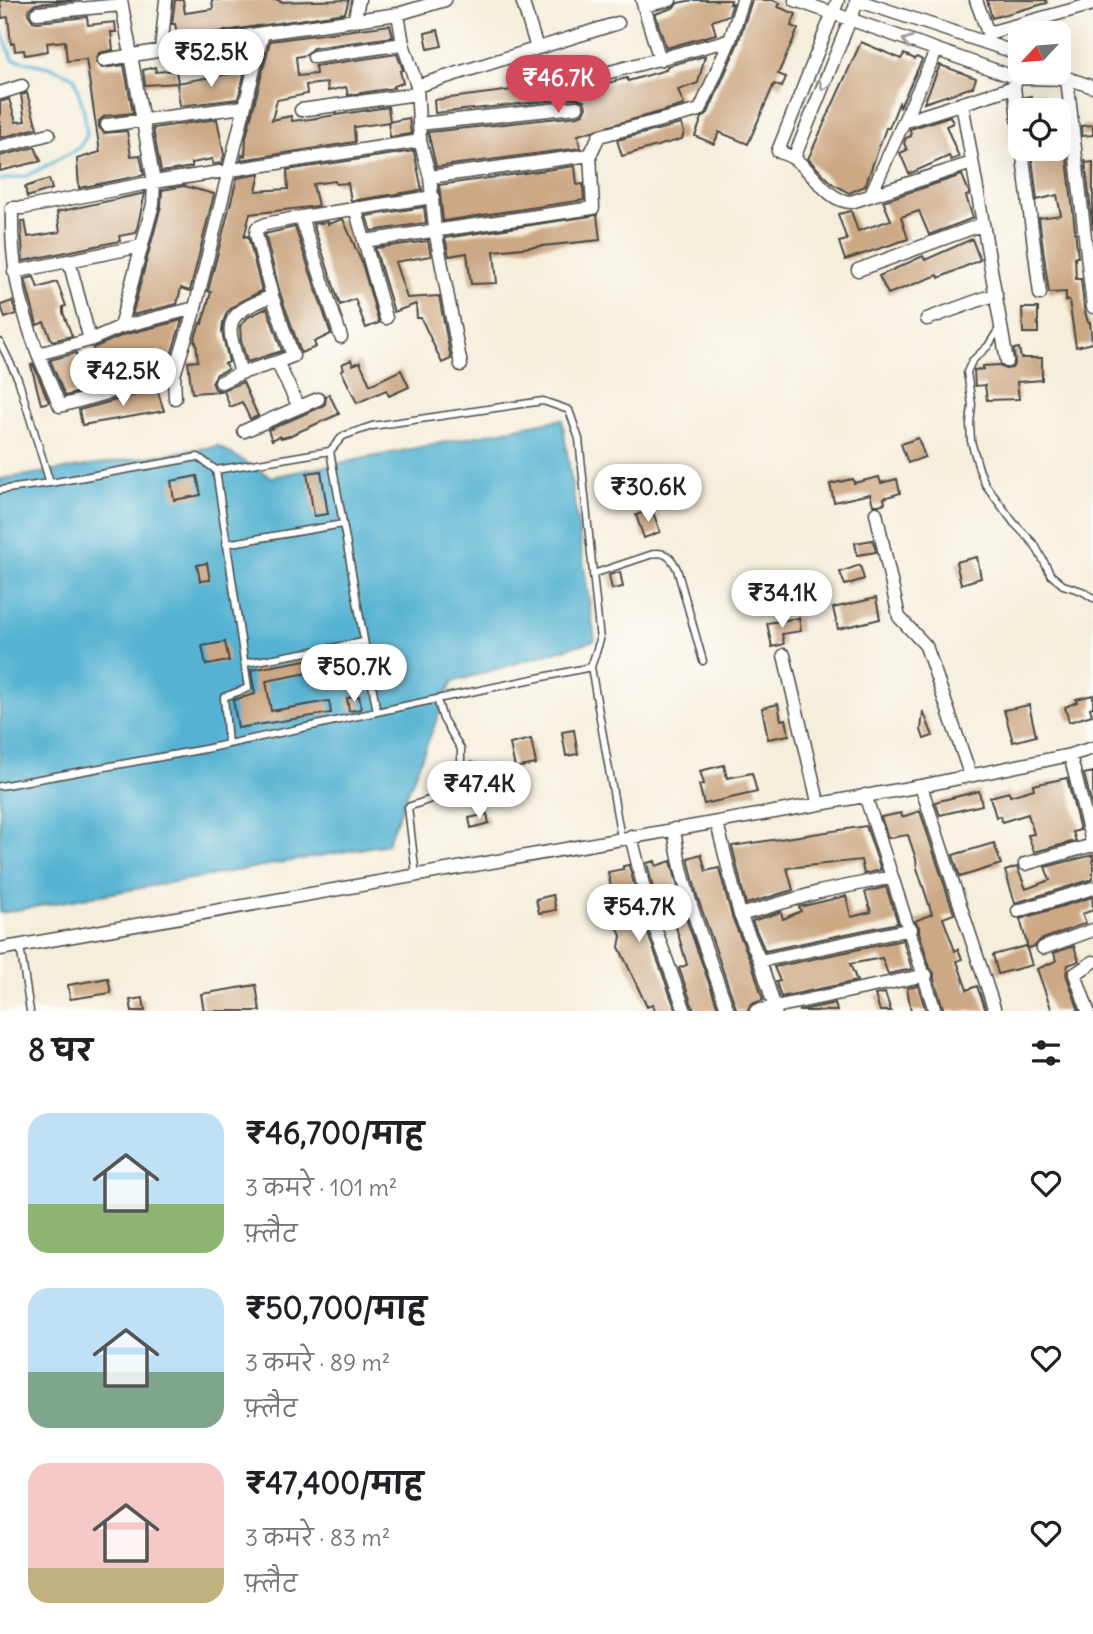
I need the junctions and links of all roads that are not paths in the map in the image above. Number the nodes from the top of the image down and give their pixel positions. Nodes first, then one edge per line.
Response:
1 (166, 0) edge
2 (359, 0) edge
3 (445, 0) edge
4 (522, 0) edge
5 (670, 0) edge
6 (743, 0) edge
7 (795, 0) edge
8 (838, 0) edge
9 (857, 0) edge
10 (976, 0) edge
11 (121, 2) edge
12 (643, 3) edge
13 (1093, 4) edge
14 (37, 13) dead end
15 (398, 14) junction
16 (834, 15) junction
17 (354, 21) junction
18 (850, 21) junction
19 (618, 23) dead end
20 (263, 33) junction
21 (967, 36) junction
22 (987, 38) junction
23 (730, 40) junction
24 (403, 44) junction
25 (537, 48) junction
26 (1008, 48) edge
27 (161, 50) junction
28 (936, 51) junction
29 (131, 56) junction
30 (314, 57) dead end
31 (959, 58) junction
32 (104, 60) dead end
33 (660, 60) junction
34 (610, 72) dead end
35 (1008, 79) edge
36 (1071, 80) edge
37 (1011, 84) edge
38 (1068, 84) edge
39 (22, 86) dead end
40 (1093, 87) edge
41 (417, 90) junction
42 (0, 93) edge
43 (962, 103) junction
44 (243, 107) junction
45 (577, 107) dead end
46 (301, 110) dead end
47 (142, 119) junction
48 (906, 121) junction
49 (419, 124) junction
50 (107, 125) dead end
51 (49, 134) dead end
52 (420, 141) junction
53 (0, 146) edge
54 (590, 155) junction
55 (794, 158) junction
56 (1024, 161) edge
57 (972, 163) junction
58 (229, 172) junction
59 (429, 177) junction
60 (154, 182) junction
61 (870, 196) junction
62 (433, 197) junction
63 (355, 208) junction
64 (301, 217) junction
65 (983, 224) junction
66 (435, 230) junction
67 (364, 241) junction
68 (142, 246) junction
69 (69, 261) junction
70 (858, 270) dead end
71 (14, 272) junction
72 (1040, 293) dead end
73 (996, 294) junction
74 (272, 296) junction
75 (1093, 307) edge
76 (195, 308) junction
77 (386, 318) dead end
78 (927, 319) dead end
79 (1001, 325) junction
80 (120, 327) junction
81 (341, 337) dead end
82 (90, 340) junction
83 (0, 342) edge
84 (38, 354) junction
85 (1007, 361) dead end
86 (277, 362) junction
87 (461, 365) dead end
88 (241, 373) junction
89 (174, 375) junction
90 (221, 382) dead end
91 (175, 398) dead end
92 (318, 399) dead end
93 (299, 407) junction
94 (244, 431) dead end
95 (330, 451) junction
96 (216, 470) junction
97 (50, 483) junction
98 (0, 490) edge
99 (876, 513) dead end
100 (343, 524) junction
101 (226, 544) junction
102 (593, 573) junction
103 (1093, 598) edge
104 (364, 642) junction
105 (784, 655) dead end
106 (703, 661) dead end
107 (246, 663) junction
108 (591, 667) junction
109 (437, 699) junction
110 (377, 712) junction
111 (228, 744) junction
112 (1093, 748) edge
113 (1070, 755) junction
114 (970, 774) junction
115 (0, 786) edge
116 (921, 786) junction
117 (865, 795) junction
118 (818, 802) junction
119 (717, 823) junction
120 (674, 829) junction
121 (626, 837) junction
122 (1093, 845) edge
123 (1025, 864) dead end
124 (416, 876) junction
125 (892, 877) junction
126 (1093, 888) edge
127 (1018, 911) dead end
128 (740, 915) junction
129 (911, 929) junction
130 (1093, 930) edge
131 (20, 946) junction
132 (1043, 948) dead end
133 (0, 949) edge
134 (760, 961) junction
135 (1093, 962) edge
136 (926, 975) junction
137 (776, 1010) edge
138 (30, 1011) edge
139 (685, 1011) edge
140 (728, 1011) edge
141 (757, 1011) edge
142 (936, 1011) edge
143 (995, 1011) edge
144 (1088, 1011) edge

1 - 27 street
2 - 17 street
3 - 15 street
4 - 25 street
5 - 12 street
6 - 23 street
7 - 16 street
8 - 16 street
9 - 18 street
9 - 21 street
10 - 22 street
11 - 14 street
11 - 29 street
12 - 33 street
13 - 22 street
15 - 17 street
15 - 24 street
16 - 18 street
16 - 55 street
17 - 20 street
28 -> 18 street
18 -> 55 street
19 - 25 street
20 - 27 street
20 - 44 street
21 - 22 street
21 - 31 street
22 - 26 street
23 - 33 street
23 - 54 street
24 - 30 street
24 - 41 street
25 - 41 street
27 - 29 street
28 - 31 street
28 - 48 street
29 - 32 street
29 - 47 street
31 - 35 street
33 - 34 street
36 - 40 street
37 - 43 street
38 - 75 street
39 - 42 street
41 - 46 street
41 - 49 street
43 - 48 street
43 - 57 street
44 - 47 street
44 - 58 street
45 - 49 street
47 - 50 street
47 - 60 street
48 - 61 street
49 - 52 street
51 - 53 street
52 - 58 street
52 - 59 street
54 - 59 street
54 - 66 street
55 - 61 street
56 - 72 street
57 - 61 street
57 - 65 street
58 - 60 street
58 - 76 street
59 - 62 street
60 - 68 street
60 - 71 street
62 - 63 street
62 - 66 street
63 - 64 street
63 - 67 street
64 - 74 street
64 - 81 street
65 - 70 street
65 - 73 street
66 - 67 street
66 - 87 street
67 - 77 street
68 - 69 street
68 - 80 street
69 - 71 street
69 - 82 street
71 - 84 street
73 - 78 street
73 - 79 street
74 - 86 street
74 - 88 street
76 - 80 street
76 - 89 street
79 - 85 street
79 - 103 lane
80 - 82 street
82 - 84 street
83 - 97 lane
84 - 89 street
86 - 88 street
86 - 93 street
88 - 90 street
89 - 91 street
92 - 93 street
93 - 94 street
95 - 96 lane
95 - 100 lane
95 - 102 lane
96 - 97 lane
96 - 101 lane
97 - 98 lane
99 - 114 street
100 - 101 lane
100 - 104 lane
101 - 107 lane
102 - 106 lane
102 - 108 lane
104 - 107 lane
104 - 110 lane
105 - 118 street
107 - 111 lane
108 - 109 lane
108 - 121 lane
109 - 110 lane
109 - 124 lane
110 - 111 lane
111 - 115 lane
112 - 113 street
113 - 114 street
113 - 122 street
114 - 116 street
116 - 117 street
116 - 143 street
117 - 118 street
117 - 125 street
118 - 119 street
119 - 120 street
119 - 128 street
120 - 121 street
120 - 140 street
121 - 124 street
121 - 139 street
122 - 123 street
124 - 131 street
125 - 128 street
125 - 129 street
126 - 127 street
128 - 134 street
129 - 134 street
129 - 136 street
130 - 132 street
131 - 133 street
131 - 138 lane
134 - 137 street
135 - 144 street
136 - 137 street
136 - 142 street
137 - 141 street

